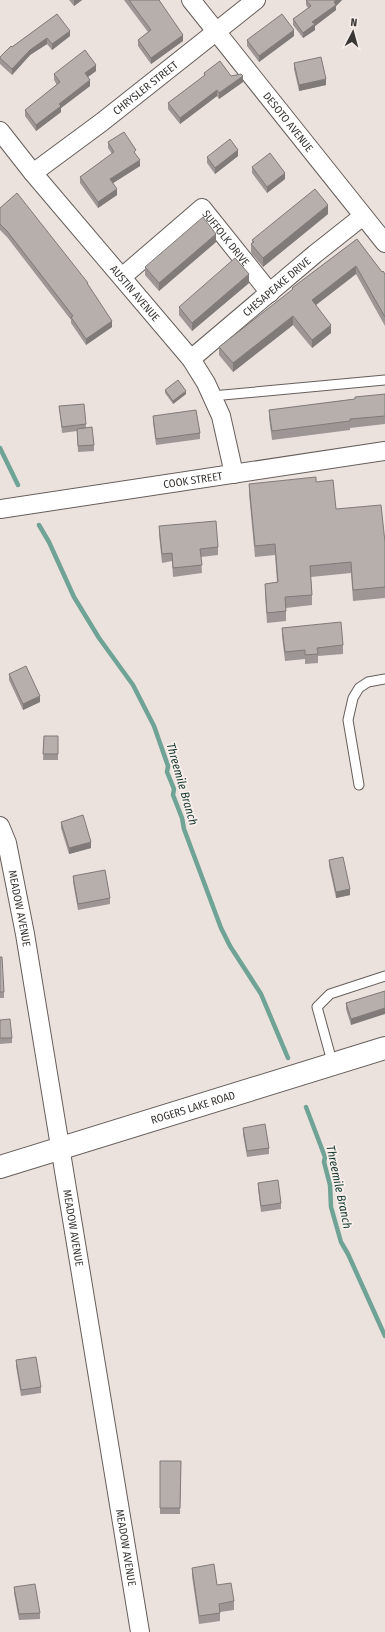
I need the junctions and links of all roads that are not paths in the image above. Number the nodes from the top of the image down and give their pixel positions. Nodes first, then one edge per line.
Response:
1 (191, 0) edge
2 (256, 0) edge
3 (216, 32) junction
4 (0, 131) edge
5 (33, 173) junction
6 (364, 216) junction
7 (382, 234) edge
8 (122, 278) junction
9 (270, 293) junction
10 (191, 359) junction
11 (385, 380) edge
12 (212, 396) junction
13 (385, 451) edge
14 (234, 474) junction
15 (0, 509) edge
16 (385, 679) edge
17 (359, 785) dead end
18 (0, 826) edge
19 (385, 976) edge
20 (385, 1048) edge
21 (332, 1064) junction
22 (59, 1148) junction
23 (0, 1167) edge
24 (140, 1632) edge

1 - 3 street, DESOTO AVENUE
2 - 3 street, CHRYSLER STREET
3 - 5 street, CHRYSLER STREET
3 - 6 street, DESOTO AVENUE
4 - 5 street, AUSTIN AVENUE
5 - 8 street, AUSTIN AVENUE
6 - 7 street, DESOTO AVENUE
6 - 9 street, CHESAPEAKE DRIVE
8 - 9 street, SUFFOLK DRIVE
8 - 10 street, AUSTIN AVENUE
9 - 10 street, CHESAPEAKE DRIVE
10 - 12 street, AUSTIN AVENUE
11 - 12 lane
12 - 14 street, AUSTIN AVENUE
13 - 14 street, COOK STREET
14 - 15 street, COOK STREET
16 - 17 lane
18 - 22 street, MEADOW AVENUE
19 - 21 lane
20 - 21 main road, ROGERS LAKE ROAD
21 - 22 main road, ROGERS LAKE ROAD
22 - 23 main road, ROGERS LAKE ROAD
22 - 24 street, MEADOW AVENUE

